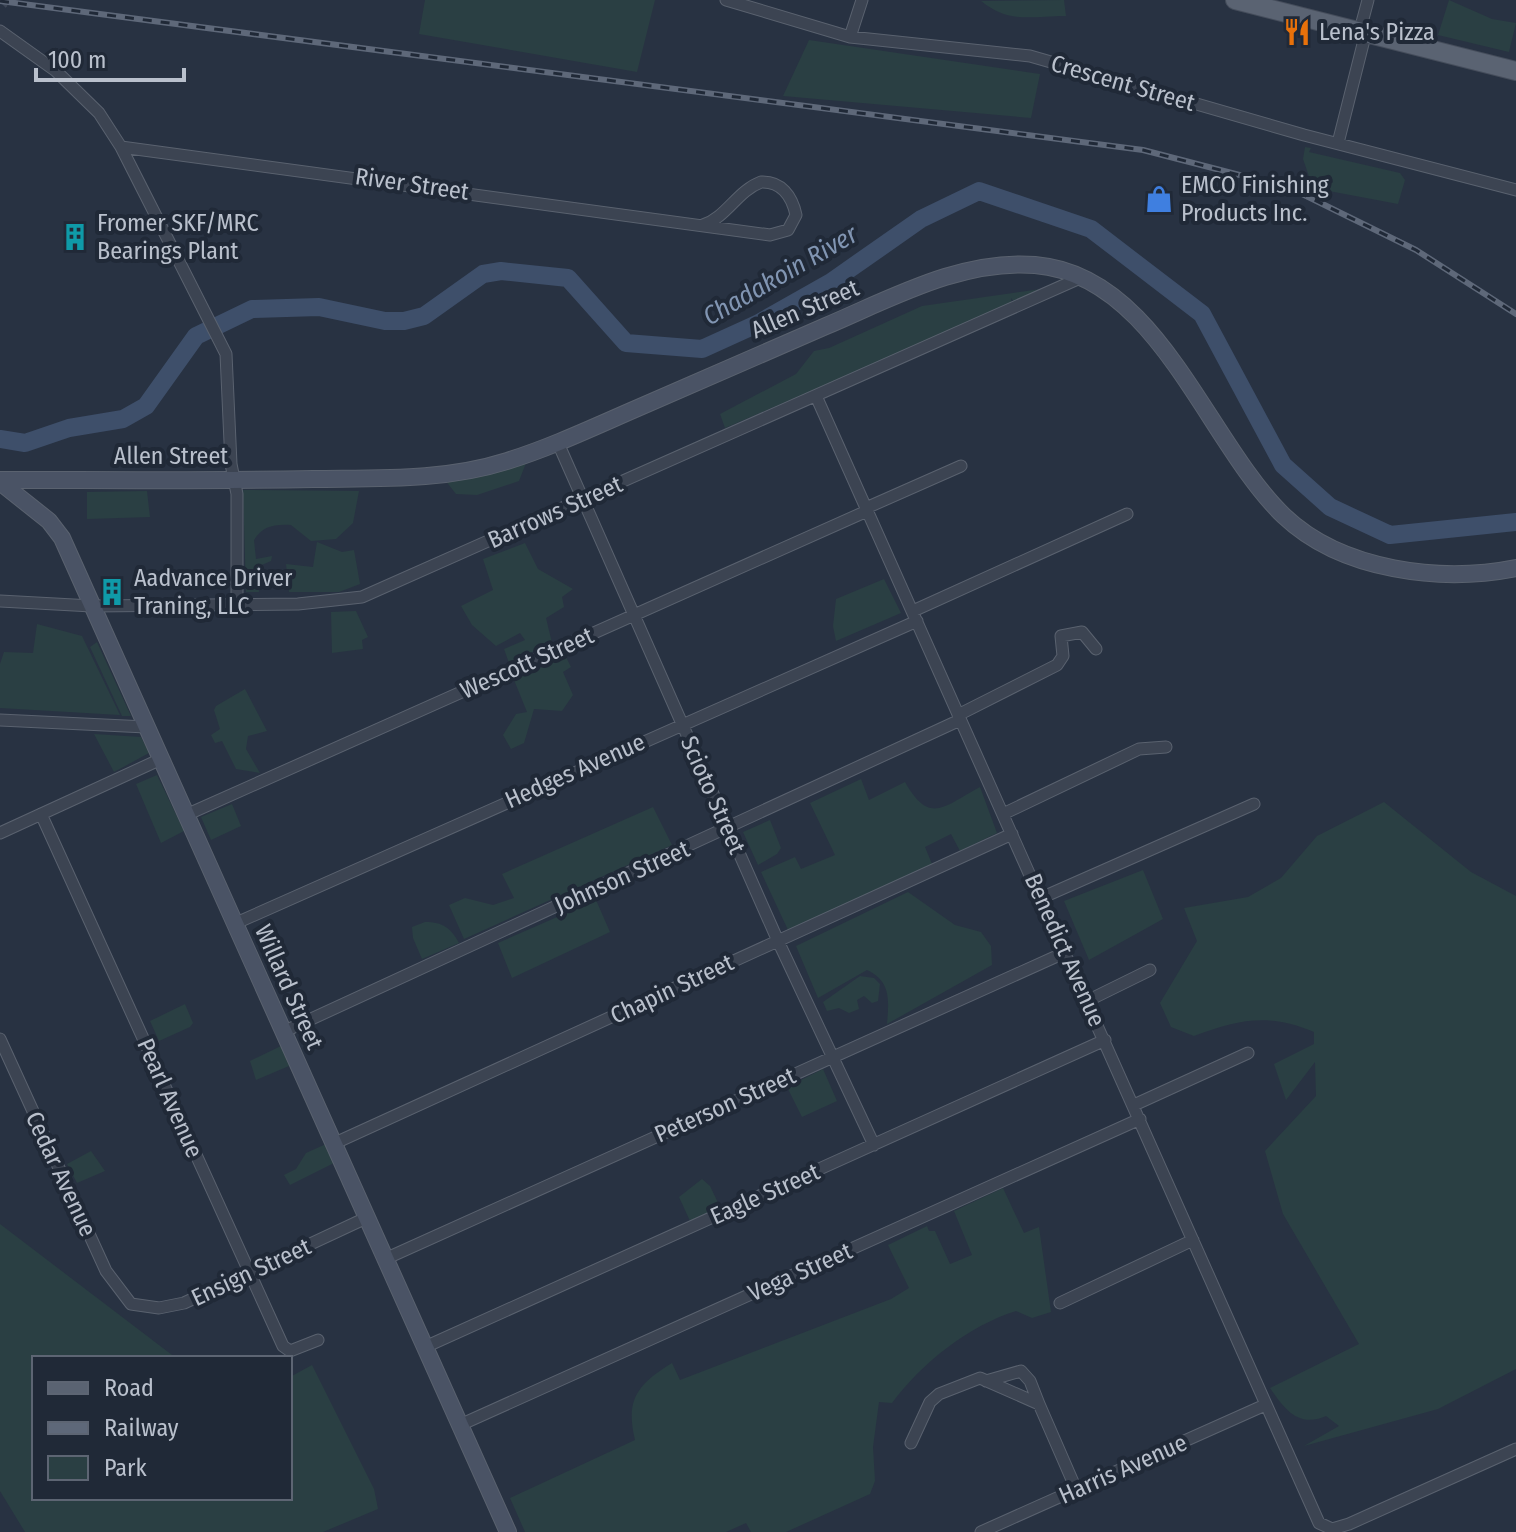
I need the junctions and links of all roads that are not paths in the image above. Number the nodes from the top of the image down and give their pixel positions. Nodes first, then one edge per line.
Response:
1 (726, 0) edge
2 (862, 0) edge
3 (1235, 0) edge
4 (1368, 0) edge
5 (0, 31) edge
6 (1363, 31) junction
7 (850, 37) junction
8 (1516, 71) edge
9 (1338, 143) junction
10 (121, 147) junction
11 (1516, 190) edge
12 (703, 225) junction
13 (1080, 278) junction
14 (816, 396) junction
15 (558, 443) junction
16 (961, 466) dead end
17 (234, 480) junction
18 (0, 481) edge
19 (583, 500) junction
20 (866, 509) junction
21 (1127, 514) dead end
22 (1516, 568) edge
23 (0, 601) edge
24 (237, 603) junction
25 (92, 606) junction
26 (635, 615) junction
27 (915, 616) junction
28 (1096, 649) dead end
29 (959, 718) junction
30 (0, 720) edge
31 (682, 723) junction
32 (146, 727) junction
33 (1166, 747) dead end
34 (161, 759) junction
35 (1254, 804) dead end
36 (41, 814) junction
37 (1003, 814) junction
38 (186, 815) junction
39 (728, 829) junction
40 (0, 833) edge
41 (1012, 834) junction
42 (1041, 898) junction
43 (234, 924) junction
44 (778, 941) junction
45 (1066, 952) junction
46 (1150, 970) dead end
47 (1087, 1001) junction
48 (283, 1032) junction
49 (0, 1039) edge
50 (1105, 1040) junction
51 (1248, 1053) dead end
52 (832, 1056) junction
53 (1134, 1105) junction
54 (1140, 1119) junction
55 (333, 1144) junction
56 (874, 1145) junction
57 (366, 1218) junction
58 (1193, 1240) junction
59 (385, 1259) junction
60 (250, 1273) junction
61 (1060, 1303) dead end
62 (131, 1304) joint
63 (318, 1340) dead end
64 (425, 1347) junction
65 (986, 1381) junction
66 (1039, 1404) junction
67 (1265, 1405) junction
68 (460, 1425) junction
69 (911, 1443) dead end
70 (1516, 1449) edge
71 (1076, 1489) junction
72 (508, 1532) edge
73 (981, 1532) edge

1 - 7 street, Crescent Street
2 - 7 street
3 - 6 main road
4 - 6 street
5 - 10 street
6 - 8 main road
6 - 9 street
7 - 9 street, Crescent Street
9 - 11 street, Crescent Street
10 - 12 street, River Street
10 - 17 street
12 - 12 street, River Street
13 - 14 street, Barrows Street
13 - 15 street, Allen Street
13 - 22 street, Allen Street
14 - 19 street, Barrows Street
14 - 20 street, Benedict Avenue
15 - 17 street, Allen Street
15 - 19 street, Scioto Street
16 - 20 street, Wescott Street
17 - 18 street, Allen Street
17 - 24 street
18 - 25 street, Willard Street
19 - 24 street, Barrows Street
19 - 26 street, Scioto Street
20 - 26 street, Wescott Street
20 - 27 street, Benedict Avenue
21 - 27 street, Hedges Avenue
23 - 25 street, Barrows Street
24 - 25 street, Barrows Street
25 - 32 street, Willard Street
26 - 31 street, Scioto Street
26 - 38 street, Wescott Street
27 - 29 street, Benedict Avenue
27 - 31 street, Hedges Avenue
28 - 29 street, Johnson Street
29 - 37 street, Benedict Avenue
29 - 39 street, Johnson Street
30 - 32 street
31 - 39 street, Scioto Street
31 - 43 street, Hedges Avenue
32 - 34 street, Willard Street
33 - 37 street
34 - 36 street
34 - 38 street, Willard Street
35 - 42 street
36 - 40 street
36 - 60 street, Pearl Avenue
37 - 41 street, Benedict Avenue
38 - 43 street, Willard Street
39 - 44 street, Scioto Street
39 - 48 street, Johnson Street
41 - 42 street, Benedict Avenue
41 - 44 street, Chapin Street
42 - 45 street, Benedict Avenue
43 - 48 street, Willard Street
44 - 52 street, Scioto Street
44 - 55 street, Chapin Street
45 - 47 street, Benedict Avenue
45 - 52 street, Peterson Street
46 - 47 street
47 - 50 street, Benedict Avenue
48 - 55 street, Willard Street
49 - 62 street, Cedar Avenue
50 - 53 street, Benedict Avenue
50 - 56 street, Eagle Street
51 - 53 street
52 - 56 street, Scioto Street
52 - 59 street, Peterson Street
53 - 54 street, Benedict Avenue
54 - 58 street, Benedict Avenue
54 - 68 street, Vega Street
55 - 57 street, Willard Street
56 - 64 street, Eagle Street
57 - 59 street, Willard Street
57 - 60 street, Ensign Street
58 - 61 street
58 - 67 street, Benedict Avenue
59 - 64 street, Willard Street
60 - 62 street, Ensign Street
60 - 63 street, Pearl Avenue
64 - 68 street, Willard Street
65 - 66 street
65 - 66 street
65 - 69 street
66 - 71 street
67 - 70 street, Benedict Avenue
67 - 71 street, Harris Avenue
68 - 72 street, Willard Street
71 - 73 street, Harris Avenue

